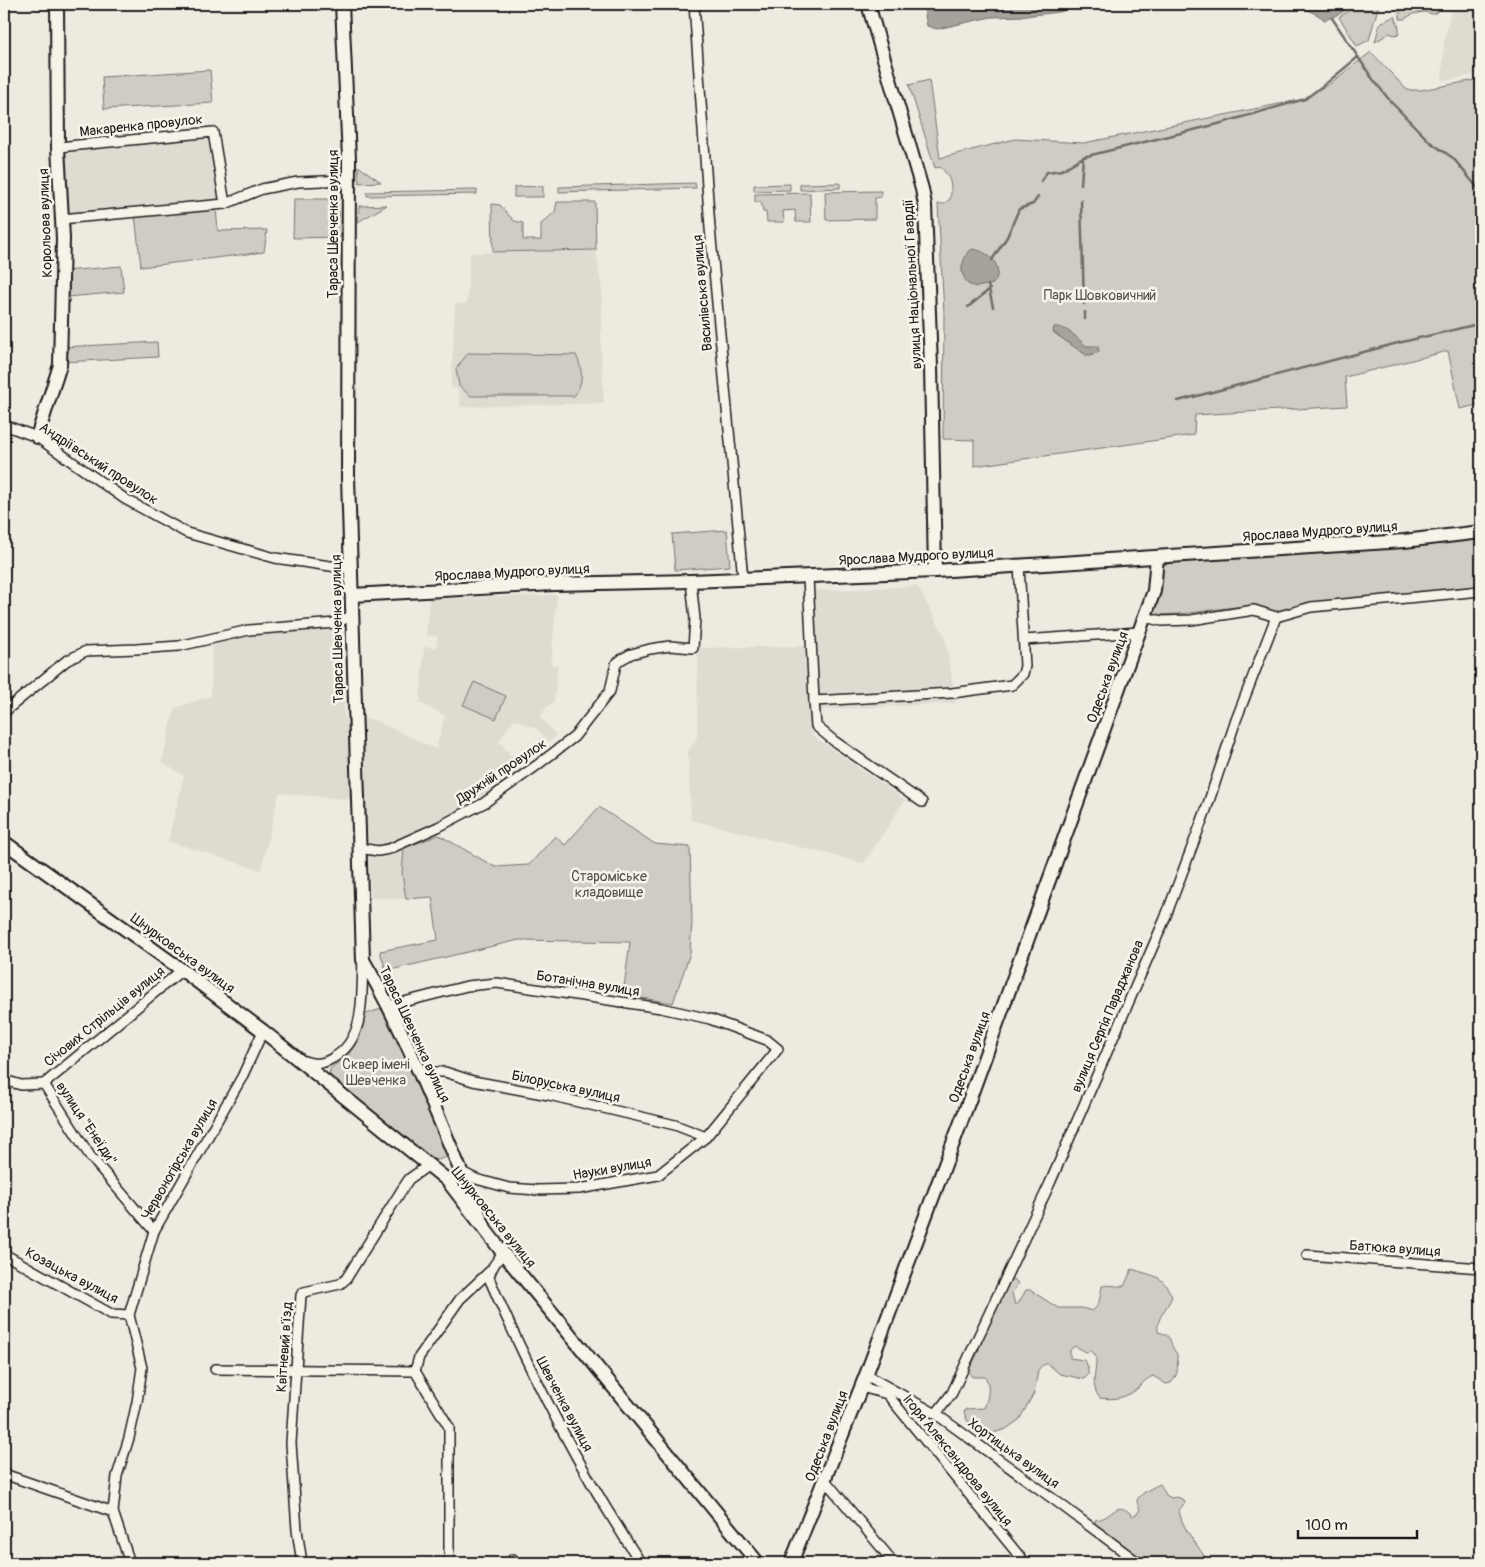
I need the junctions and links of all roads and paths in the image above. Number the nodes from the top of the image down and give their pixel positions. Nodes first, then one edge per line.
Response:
1 (57, 4) edge
2 (342, 4) edge
3 (694, 4) edge
4 (868, 4) edge
5 (58, 147) junction
6 (348, 180) junction
7 (225, 204) junction
8 (61, 219) junction
9 (4, 425) edge
10 (37, 437) junction
11 (1481, 532) edge
12 (1157, 556) junction
13 (1019, 566) junction
14 (351, 568) junction
15 (935, 571) junction
16 (808, 577) junction
17 (743, 579) junction
18 (691, 581) junction
19 (1481, 591) edge
20 (352, 595) junction
21 (353, 615) junction
22 (1144, 617) junction
23 (1276, 617) junction
24 (1139, 632) junction
25 (1024, 640) junction
26 (814, 701) junction
27 (4, 712) edge
28 (922, 802) dead end
29 (4, 842) edge
30 (359, 848) junction
31 (363, 960) junction
32 (182, 970) junction
33 (388, 1006) junction
34 (263, 1031) junction
35 (778, 1049) joint
36 (302, 1061) junction
37 (419, 1072) junction
38 (4, 1080) edge
39 (44, 1084) junction
40 (706, 1137) junction
41 (426, 1162) junction
42 (459, 1170) junction
43 (485, 1228) junction
44 (154, 1231) junction
45 (503, 1253) junction
46 (4, 1254) edge
47 (1307, 1255) dead end
48 (1481, 1268) edge
49 (490, 1271) junction
50 (129, 1316) junction
51 (215, 1369) dead end
52 (296, 1370) junction
53 (415, 1371) junction
54 (863, 1381) junction
55 (936, 1414) junction
56 (4, 1474) edge
57 (825, 1480) junction
58 (112, 1512) junction
59 (130, 1563) edge
60 (302, 1563) edge
61 (448, 1563) edge
62 (641, 1563) edge
63 (758, 1563) edge
64 (791, 1563) edge
65 (894, 1563) edge
66 (1025, 1563) edge
67 (1140, 1563) edge

1 - 5 street, Корольова вулиця
2 - 6 street, Тараса Шевченка вулиця
3 - 17 street, Василівська вулиця
4 - 15 street, вулиця Національної Гвардії
5 - 7 street, Макаренка провулок
5 - 8 street, Корольова вулиця
6 - 7 street
6 - 14 street, Тараса Шевченка вулиця
7 - 8 street
8 - 10 street, Корольова вулиця
9 - 10 street, Андріївський провулок
10 - 14 street, Андріївський провулок
11 - 12 street, Ярослава Мудрого вулиця
12 - 13 street, Ярослава Мудрого вулиця
12 - 22 street, Одеська вулиця
13 - 15 street, Ярослава Мудрого вулиця
13 - 25 street
14 - 20 street, Тараса Шевченка вулиця
15 - 16 street, Ярослава Мудрого вулиця
16 - 17 street, Ярослава Мудрого вулиця
16 - 26 street
17 - 18 street, Ярослава Мудрого вулиця
18 - 20 street, Ярослава Мудрого вулиця
18 - 30 street, Дружній провулок
19 - 23 street
20 - 21 street, Тараса Шевченка вулиця
21 - 27 street
21 - 30 street, Тараса Шевченка вулиця
22 - 23 street
22 - 24 street, Одеська вулиця
23 - 55 street, вулиця Сергія Параджанова
24 - 25 street
24 - 54 street, Одеська вулиця
25 - 26 street
26 - 28 street
29 - 32 street, Шнурковська вулиця
30 - 31 street, Тараса Шевченка вулиця
31 - 33 street, Тараса Шевченка вулиця
31 - 36 street
32 - 34 street, Шнурковська вулиця
32 - 39 street, Січових Стрільців вулиця
33 - 35 street, Ботанічна вулиця
33 - 37 street, Тараса Шевченка вулиця
34 - 36 street, Шнурковська вулиця
34 - 44 street, Червоногірська вулиця
35 - 40 street, Науки вулиця
36 - 41 street, Шнурковська вулиця
37 - 40 street, Білоруська вулиця
37 - 42 street, Тараса Шевченка вулиця
38 - 39 street, вулиця "Енеїди"
39 - 44 street, вулиця "Енеїди"
40 - 42 street, Науки вулиця
41 - 43 street, Шнурковська вулиця
41 - 52 street, Квітневий в'їзд
42 - 43 street, Тараса Шевченка вулиця
43 - 45 street, Шнурковська вулиця
44 - 50 street, Червоногірська вулиця
45 - 49 street
45 - 63 street, Шнурковська вулиця
46 - 50 street, Козацька вулиця
47 - 48 street, Батюка вулиця
49 - 53 street
49 - 62 street, Шевченка вулиця
50 - 58 street
51 - 52 street
52 - 53 street
52 - 60 street, Квітневий в'їзд
53 - 61 street
54 - 55 street, Хортицька вулиця
54 - 57 street, Одеська вулиця
54 - 66 street, Ігоря Александрова вулиця
55 - 67 street, Хортицька вулиця
56 - 58 street
57 - 64 street, Одеська вулиця
57 - 65 street
58 - 59 street

